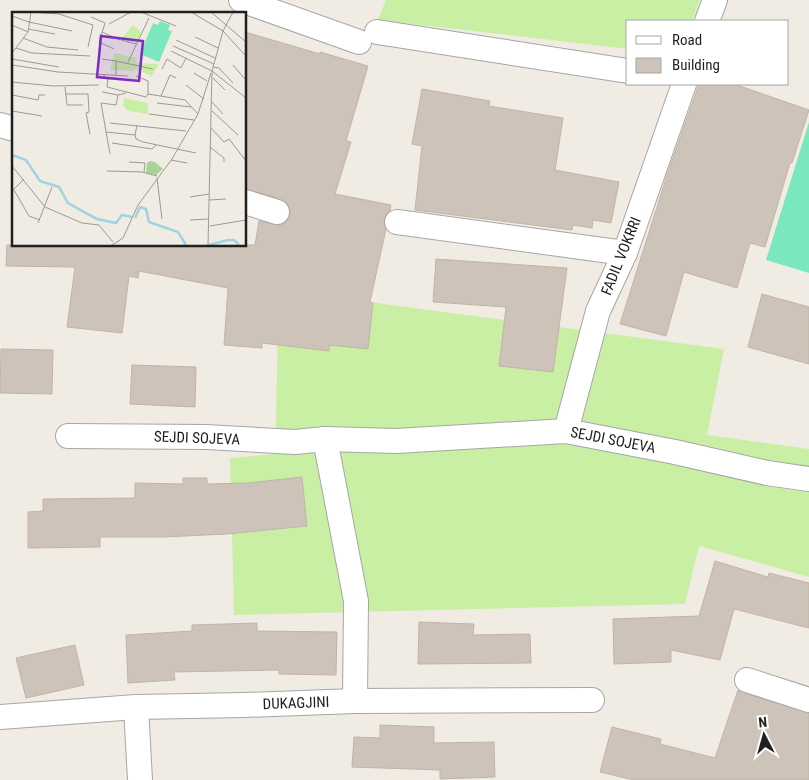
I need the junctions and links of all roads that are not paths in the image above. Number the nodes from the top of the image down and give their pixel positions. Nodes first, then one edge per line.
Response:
1 (241, 0) edge
2 (715, 0) edge
3 (707, 20) edge
4 (626, 71) edge
5 (684, 85) edge
6 (246, 202) edge
7 (277, 212) dead end
8 (397, 222) dead end
9 (625, 253) junction
10 (566, 431) junction
11 (68, 436) dead end
12 (325, 439) junction
13 (809, 479) edge
14 (747, 680) dead end
15 (592, 700) dead end
16 (809, 700) edge
17 (355, 701) junction
18 (136, 707) junction
19 (0, 717) edge
20 (140, 780) edge

1 - 4 street
2 - 3 street
5 - 9 street, FADIL VOKRRI
6 - 7 street
8 - 9 street
9 - 10 street, FADIL VOKRRI
10 - 12 street, SEJDI SOJEVA
10 - 13 street, SEJDI SOJEVA
11 - 12 street, SEJDI SOJEVA
12 - 17 street
14 - 16 street
15 - 17 street, DUKAGJINI
17 - 18 street, DUKAGJINI
18 - 19 street, DUKAGJINI
18 - 20 street

